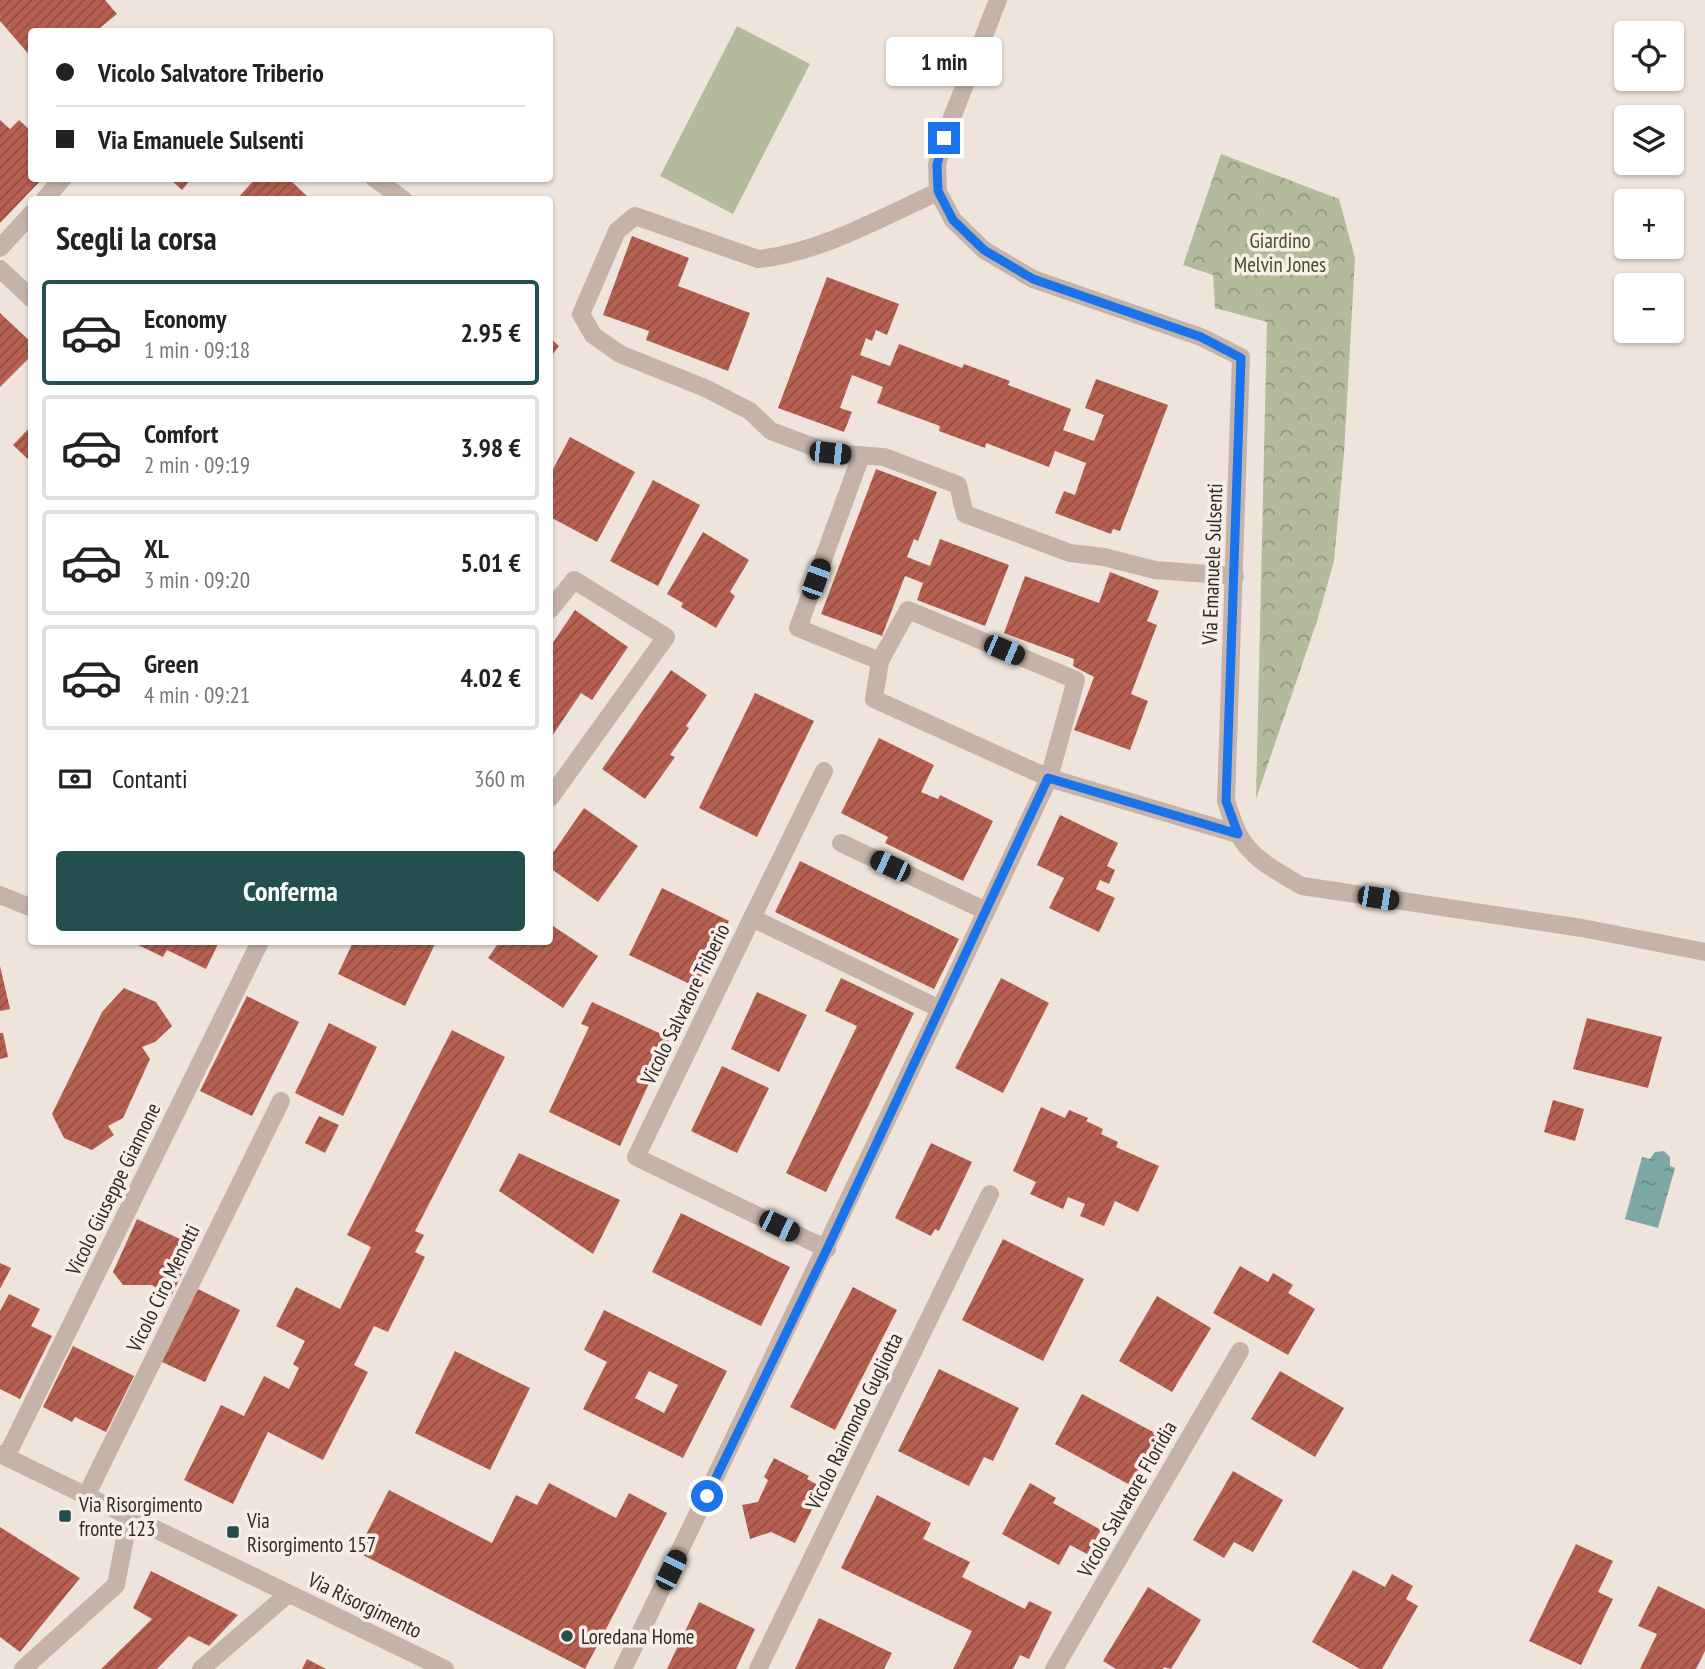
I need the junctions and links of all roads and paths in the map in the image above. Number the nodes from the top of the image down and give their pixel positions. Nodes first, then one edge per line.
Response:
1 (998, 0) edge
2 (59, 182) edge
3 (379, 182) edge
4 (938, 191) junction
5 (47, 196) edge
6 (399, 196) edge
7 (28, 217) edge
8 (0, 248) edge
9 (0, 269) edge
10 (28, 295) edge
11 (861, 456) junction
12 (1235, 576) junction
13 (553, 606) edge
14 (880, 661) junction
15 (824, 771) dead end
16 (1048, 778) junction
17 (553, 794) edge
18 (1238, 834) junction
19 (841, 843) dead end
20 (0, 895) edge
21 (28, 906) edge
22 (986, 911) junction
23 (752, 918) junction
24 (258, 945) edge
25 (1705, 952) edge
26 (940, 1009) junction
27 (281, 1101) dead end
28 (990, 1194) dead end
29 (827, 1249) junction
30 (1240, 1351) dead end
31 (3, 1456) edge
32 (86, 1496) junction
33 (129, 1517) junction
34 (288, 1594) junction
35 (23, 1669) edge
36 (201, 1669) edge
37 (445, 1669) edge
38 (623, 1669) edge
39 (758, 1669) edge
40 (1054, 1669) edge

1 - 4 street
2 - 5 street
3 - 6 street
4 - 11 street
4 - 12 street, Via Emanuele Sulsenti
7 - 8 street
9 - 10 street
11 - 12 street
11 - 14 street
12 - 18 street, Via Emanuele Sulsenti
13 - 17 street
14 - 16 street
14 - 16 street
15 - 23 street
16 - 18 street
16 - 22 street
18 - 25 street, Via Emanuele Sulsenti
19 - 22 street
20 - 21 street
22 - 26 street
23 - 26 street, Vicolo Salvatore Triberio
23 - 29 street, Vicolo Salvatore Triberio
24 - 31 street, Vicolo Giuseppe Giannone
26 - 29 street
27 - 32 street, Vicolo Ciro Menotti
28 - 39 street, Vicolo Raimondo Gugliotta
29 - 38 street
30 - 40 street, Vicolo Salvatore Floridia
31 - 32 street, Via Risorgimento
32 - 33 street, Via Risorgimento
33 - 34 street, Via Risorgimento
33 - 35 street
34 - 36 street
34 - 37 street, Via Risorgimento

